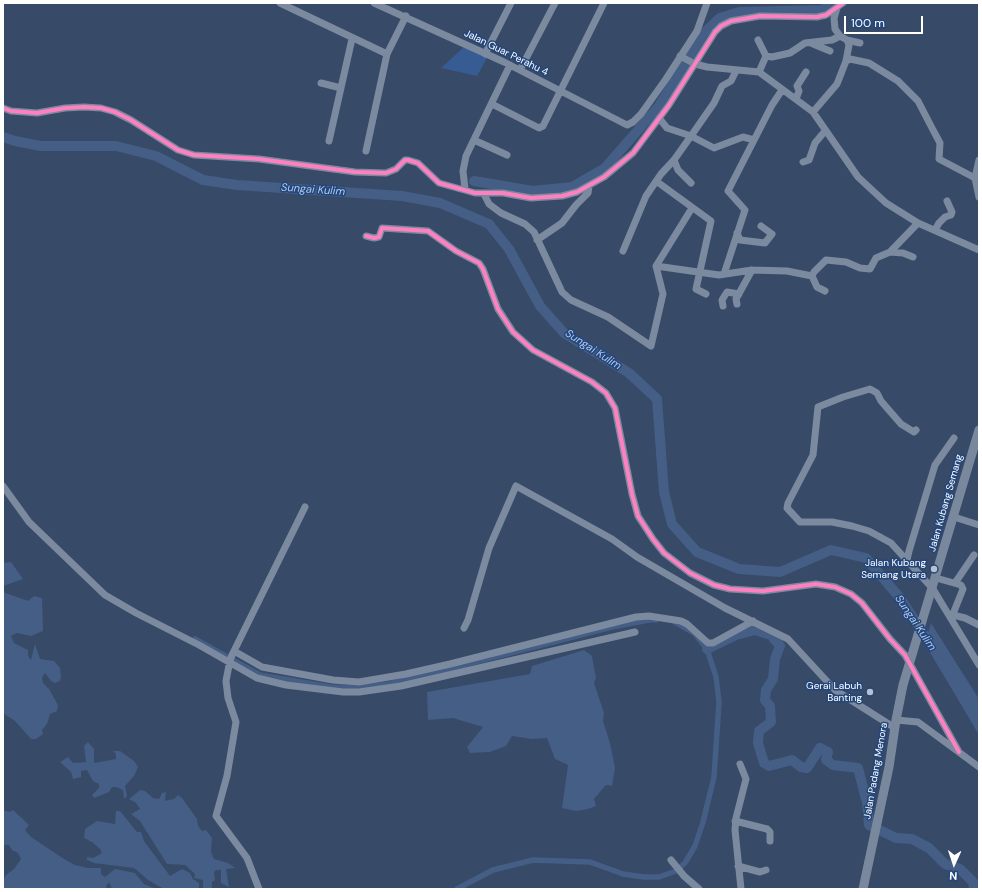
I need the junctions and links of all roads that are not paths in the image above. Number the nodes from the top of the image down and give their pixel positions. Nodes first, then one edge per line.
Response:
1 (280, 3) edge
2 (376, 3) edge
3 (511, 3) edge
4 (555, 3) edge
5 (604, 3) edge
6 (707, 3) edge
7 (840, 5) edge
8 (406, 16) junction
9 (840, 36) junction
10 (352, 39) junction
11 (758, 40) dead end
12 (847, 40) junction
13 (805, 43) junction
14 (860, 43) dead end
15 (830, 51) dead end
16 (387, 54) junction
17 (486, 54) junction
18 (766, 56) junction
19 (681, 57) junction
20 (846, 61) junction
21 (695, 64) junction
22 (510, 65) junction
23 (520, 70) junction
24 (736, 71) junction
25 (759, 72) junction
26 (806, 72) dead end
27 (321, 83) dead end
28 (341, 88) junction
29 (560, 90) junction
30 (782, 90) junction
31 (796, 99) junction
32 (492, 104) junction
33 (3, 108) edge
34 (813, 112) junction
35 (659, 118) junction
36 (825, 131) junction
37 (692, 136) junction
38 (474, 140) junction
39 (754, 140) junction
40 (329, 141) dead end
41 (366, 151) dead end
42 (507, 155) dead end
43 (674, 160) junction
44 (979, 160) edge
45 (803, 162) dead end
46 (975, 178) junction
47 (656, 181) junction
48 (691, 183) dead end
49 (589, 186) junction
50 (465, 189) junction
51 (484, 194) junction
52 (979, 197) edge
53 (947, 201) dead end
54 (692, 208) junction
55 (918, 223) junction
56 (761, 226) dead end
57 (935, 230) junction
58 (737, 233) junction
59 (366, 236) dead end
60 (537, 240) junction
61 (979, 250) edge
62 (623, 251) dead end
63 (890, 252) junction
64 (913, 257) dead end
65 (656, 266) junction
66 (752, 270) junction
67 (700, 273) junction
68 (724, 274) junction
69 (812, 276) junction
70 (825, 291) dead end
71 (706, 294) dead end
72 (739, 294) junction
73 (737, 304) dead end
74 (723, 306) dead end
75 (916, 430) dead end
76 (979, 430) edge
77 (954, 438) dead end
78 (3, 486) edge
79 (305, 506) dead end
80 (954, 517) junction
81 (979, 525) edge
82 (974, 555) dead end
83 (907, 560) junction
84 (936, 578) junction
85 (956, 583) junction
86 (933, 589) junction
87 (928, 605) joint
88 (951, 614) junction
89 (753, 621) junction
90 (979, 625) edge
91 (464, 628) dead end
92 (635, 632) dead end
93 (234, 652) junction
94 (230, 661) junction
95 (911, 661) junction
96 (979, 665) edge
97 (895, 724) junction
98 (959, 752) junction
99 (740, 764) dead end
100 (979, 767) edge
101 (735, 821) junction
102 (770, 841) dead end
103 (671, 860) dead end
104 (738, 866) junction
105 (766, 870) dead end
106 (259, 889) edge
107 (699, 889) edge
108 (741, 889) edge
109 (863, 889) edge

1 - 10 street
2 - 8 street, Jalan Guar Perahu 4
3 - 17 street
4 - 23 street
5 - 29 street
6 - 19 street
7 - 9 street
7 - 21 street
8 - 16 street
8 - 17 street, Jalan Guar Perahu 4
9 - 12 street
9 - 13 street
10 - 16 street
10 - 28 street
11 - 18 street
12 - 14 street
12 - 20 street
13 - 15 street
13 - 18 street
16 - 41 street
17 - 22 street, Jalan Guar Perahu 4
18 - 25 street
19 - 21 street
19 - 29 street, Jalan Guar Perahu 4
20 - 34 street
20 - 46 street
21 - 24 street
21 - 35 street
22 - 23 street, Jalan Guar Perahu 4
22 - 32 street
23 - 29 street, Jalan Guar Perahu 4
24 - 25 street
24 - 37 street
25 - 30 street
26 - 31 street
27 - 28 street
28 - 40 street
29 - 32 street
30 - 31 street
30 - 39 street
31 - 34 street
32 - 38 street
33 - 50 street
34 - 36 street
35 - 37 street
35 - 49 street
36 - 45 street
36 - 55 street
37 - 39 street
37 - 43 street
38 - 42 street
38 - 50 street
39 - 58 street
43 - 47 street
43 - 48 street
44 - 46 street
46 - 52 street
47 - 54 street
47 - 62 street
49 - 51 street
49 - 60 street
50 - 51 street
51 - 60 street
53 - 57 street
54 - 65 street
54 - 67 street
55 - 57 street
55 - 63 street
56 - 58 street
57 - 61 street
58 - 68 street
59 - 95 street
60 - 65 street
63 - 64 street
63 - 69 street
65 - 67 street
66 - 68 street
66 - 69 street
66 - 72 street
67 - 68 street
67 - 71 street
69 - 70 street
72 - 73 street
72 - 74 street
75 - 83 street
76 - 80 main road, Jalan Kubang Semang
77 - 83 street
78 - 94 street
79 - 93 street
80 - 81 street
80 - 84 main road, Jalan Kubang Semang
82 - 85 street
83 - 86 street
84 - 85 street
84 - 86 main road, Jalan Kubang Semang
85 - 88 street
86 - 87 main road, Jalan Kubang Semang
86 - 88 street
87 - 95 main road, Jalan Padang Menora
88 - 90 street
88 - 96 street
89 - 91 street
89 - 93 street
89 - 97 street
92 - 94 street
93 - 94 street
94 - 106 street
95 - 97 main road, Jalan Padang Menora
95 - 98 street
97 - 98 street
97 - 109 main road, Jalan Padang Menora
98 - 100 street
99 - 101 street
101 - 102 street
101 - 104 street
103 - 107 street
104 - 105 street
104 - 108 street

